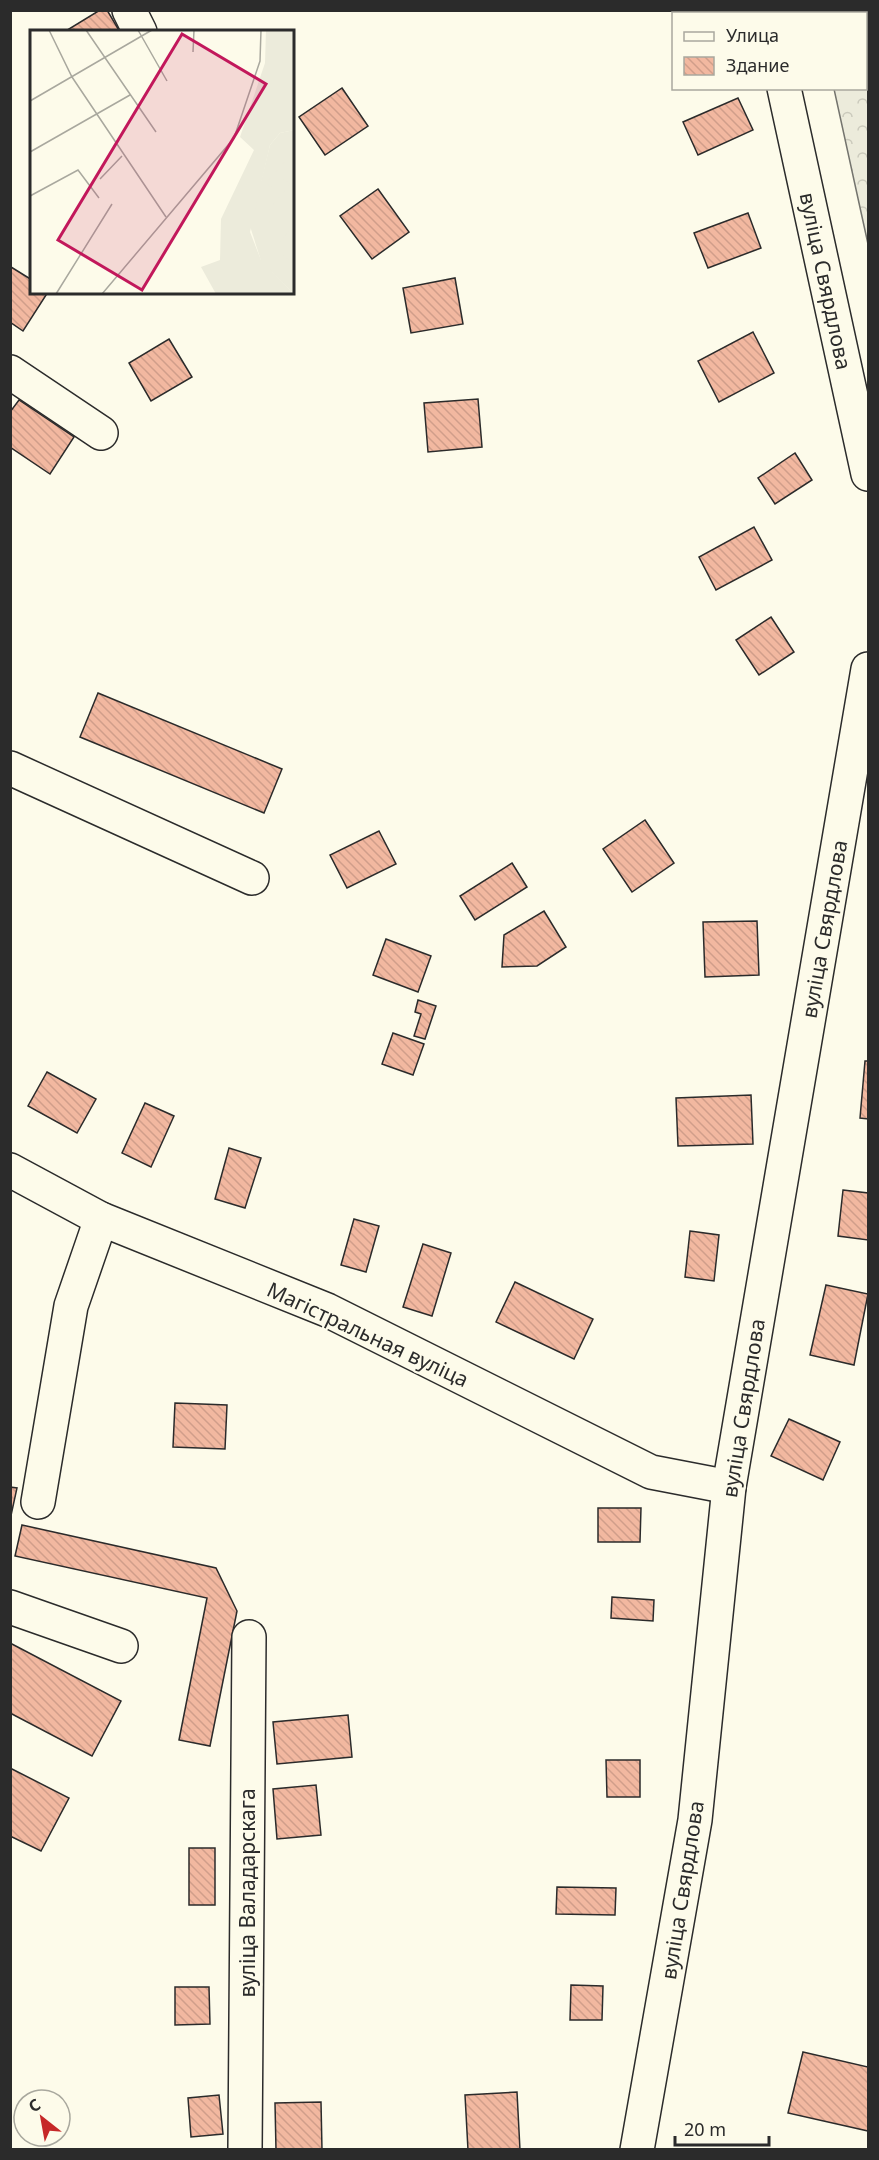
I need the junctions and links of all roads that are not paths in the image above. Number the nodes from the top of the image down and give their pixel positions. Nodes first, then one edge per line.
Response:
1 (129, 10) edge
2 (139, 30) edge
3 (784, 90) edge
4 (10, 372) edge
5 (101, 433) dead end
6 (868, 474) edge
7 (868, 669) edge
8 (10, 768) edge
9 (252, 878) dead end
10 (10, 1170) edge
11 (101, 1219) junction
12 (729, 1487) junction
13 (38, 1502) dead end
14 (10, 1607) edge
15 (249, 1637) dead end
16 (121, 1646) dead end
17 (245, 2150) edge
18 (637, 2150) edge

1 - 2 street
3 - 6 street, вуліца Свярдлова
4 - 5 street
7 - 12 street, вуліца Свярдлова
8 - 9 street
10 - 11 street, Магістральная вуліца
11 - 12 street, Магістральная вуліца
11 - 13 street
12 - 18 street, вуліца Свярдлова
14 - 16 street
15 - 17 street, вуліца Валадарскага

